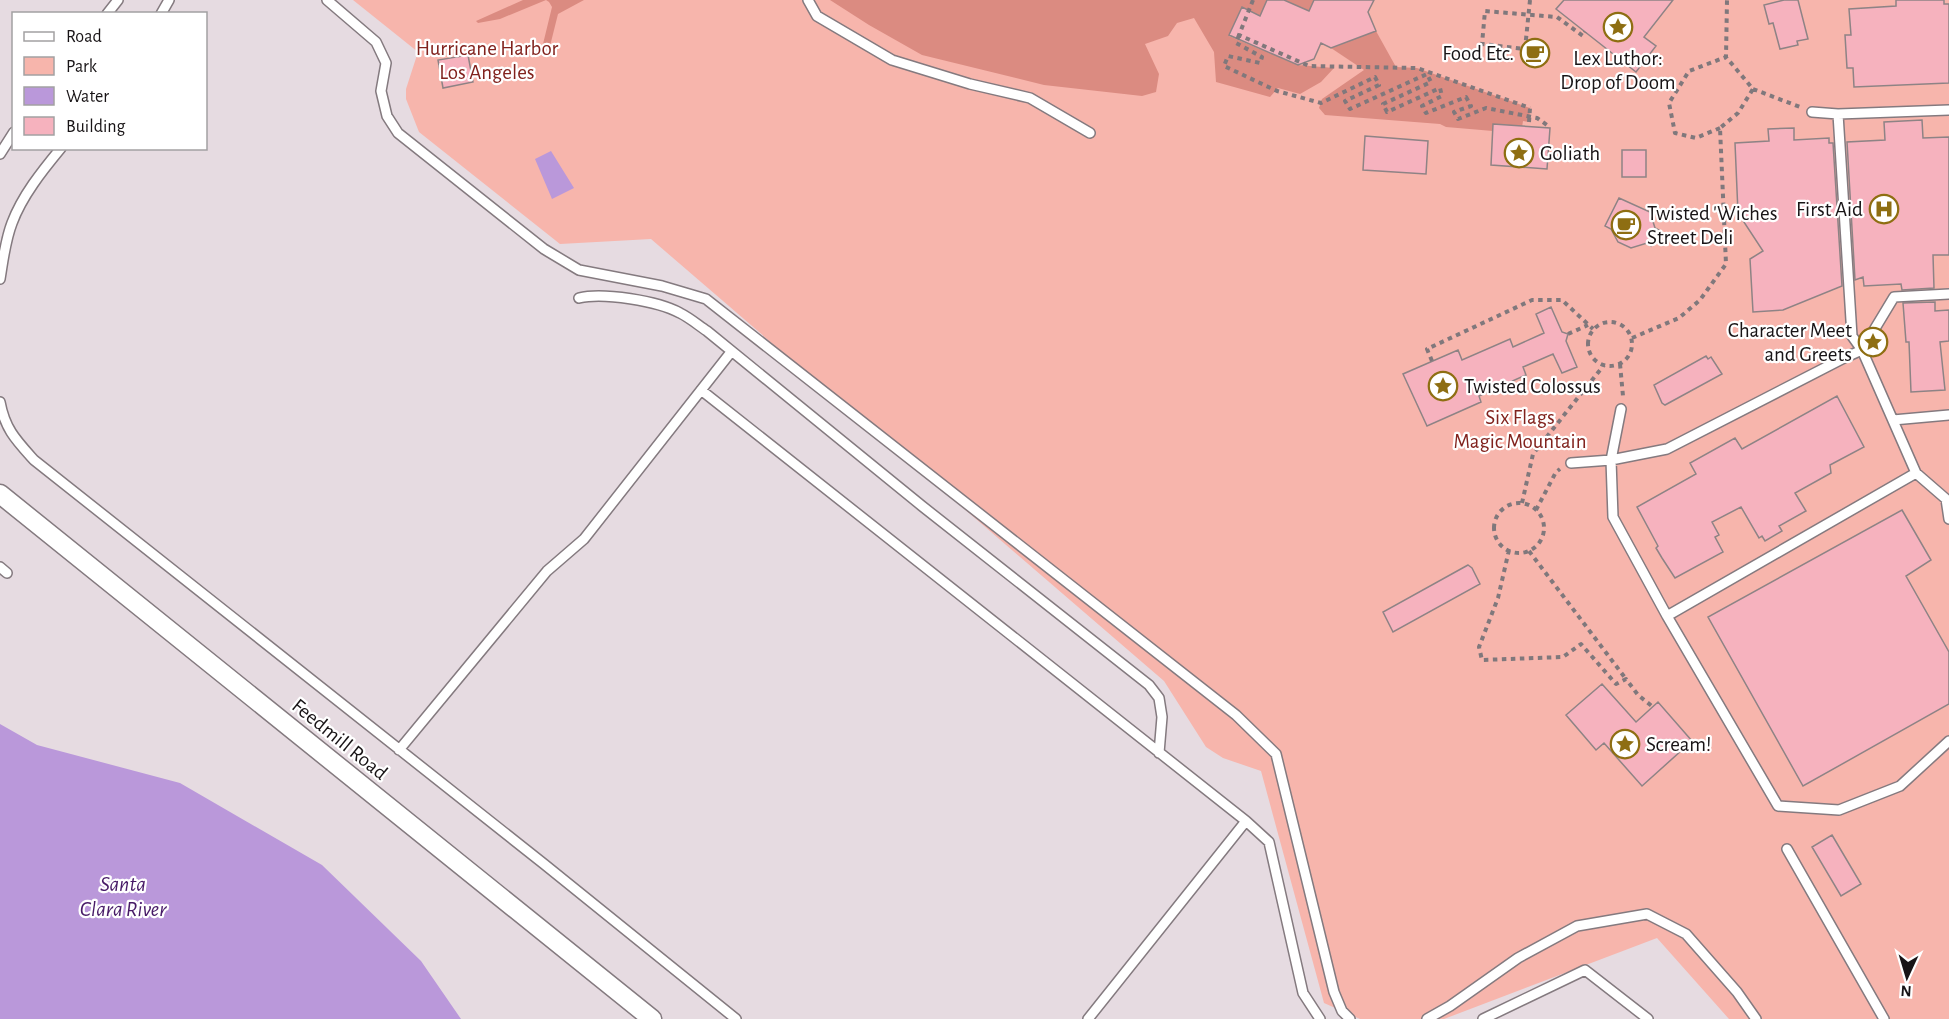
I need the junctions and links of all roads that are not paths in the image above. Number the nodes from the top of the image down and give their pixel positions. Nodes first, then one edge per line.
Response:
1 (118, 0) edge
2 (327, 0) edge
3 (808, 0) edge
4 (109, 12) edge
5 (1949, 110) edge
6 (1812, 112) road end
7 (1838, 114) junction
8 (1090, 133) dead end
9 (12, 135) edge
10 (59, 150) edge
11 (0, 154) edge
12 (0, 279) edge
13 (1949, 294) edge
14 (579, 298) dead end
15 (1862, 350) junction
16 (731, 352) junction
17 (701, 390) junction
18 (0, 402) edge
19 (1621, 409) road end
20 (1949, 415) edge
21 (1893, 420) junction
22 (1611, 460) junction
23 (1571, 463) road end
24 (1916, 472) junction
25 (0, 494) edge
26 (1949, 519) edge
27 (1667, 616) junction
28 (1949, 741) edge
29 (399, 750) junction
30 (1160, 753) junction
31 (1246, 821) junction
32 (1787, 849) dead end
33 (1882, 1018) edge
34 (652, 1019) edge
35 (736, 1019) edge
36 (1088, 1019) edge
37 (1320, 1019) edge
38 (1350, 1019) edge
39 (1427, 1019) edge
40 (1484, 1019) edge
41 (1648, 1019) edge
42 (1756, 1019) edge

1 - 4 lane
2 - 38 lane
3 - 8 lane
5 - 7 lane
6 - 7 lane
7 - 15 lane
9 - 11 lane
10 - 12 lane
13 - 15 lane
14 - 16 lane
15 - 21 lane
15 - 22 lane
16 - 17 lane
16 - 30 lane
17 - 29 lane
17 - 30 lane
18 - 29 lane
19 - 22 lane
20 - 21 lane
21 - 24 lane
22 - 23 lane
22 - 27 lane
24 - 26 lane
24 - 27 lane
25 - 34 street, Feedmill Road
27 - 28 lane
29 - 35 lane
30 - 31 lane
31 - 36 lane
31 - 37 lane
32 - 33 lane
39 - 42 lane
40 - 41 lane

